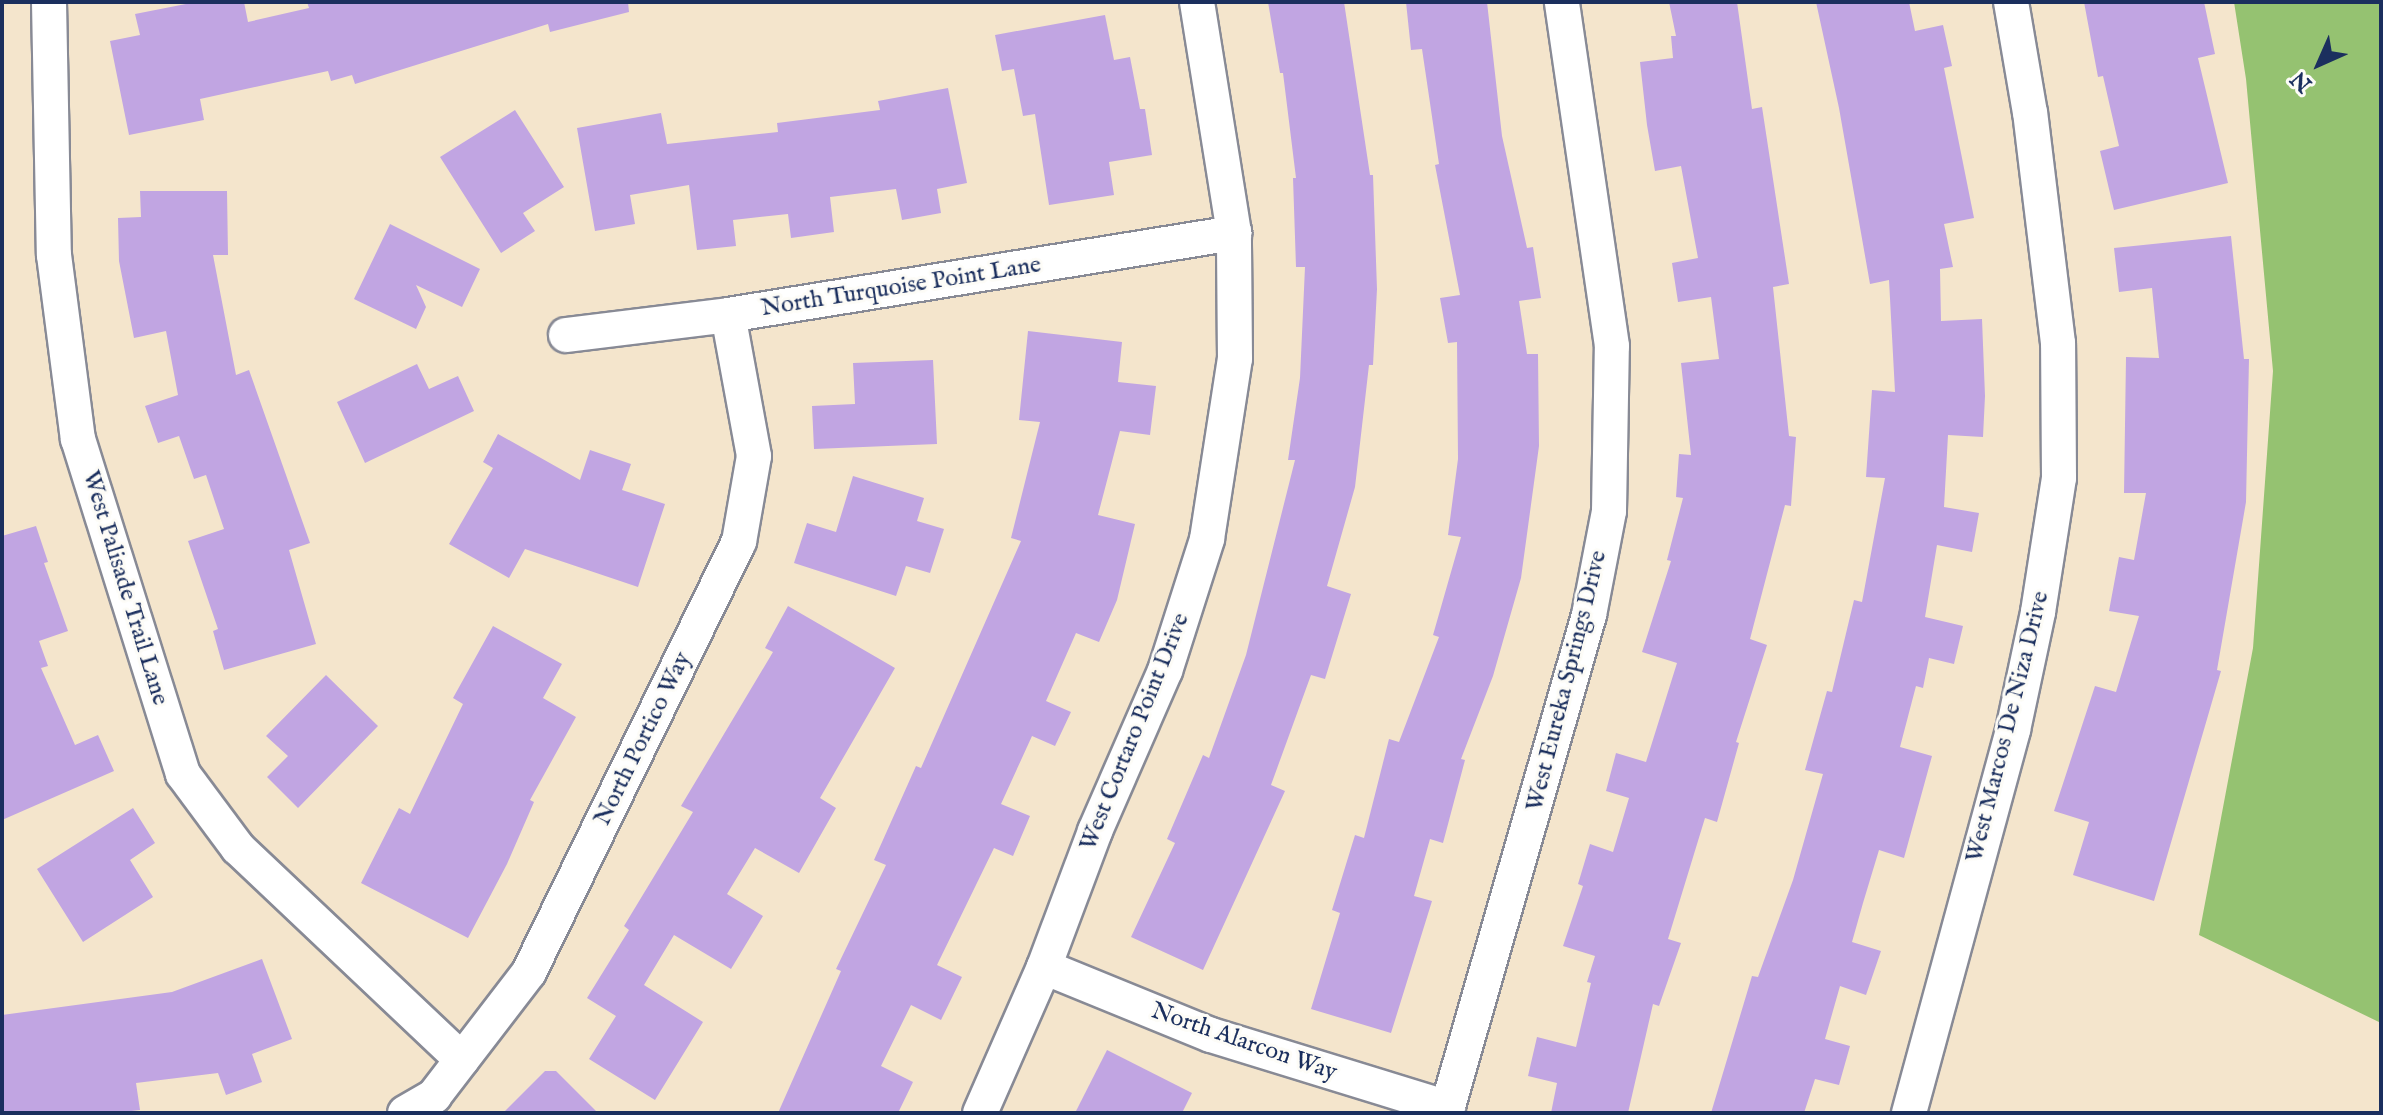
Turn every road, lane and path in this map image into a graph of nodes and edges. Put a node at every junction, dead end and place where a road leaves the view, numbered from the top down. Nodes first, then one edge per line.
1 (49, 2) edge
2 (1197, 2) edge
3 (1562, 2) edge
4 (2011, 2) edge
5 (1234, 233) junction
6 (728, 315) junction
7 (566, 335) dead end
8 (1044, 967) junction
9 (462, 1060) junction
10 (1447, 1110) edge
11 (405, 1113) edge
12 (980, 1113) edge
13 (1909, 1113) edge

1 - 9 street, West Palisade Trail Lane
2 - 5 street, West Cortaro Point Drive
3 - 10 street, West Eureka Springs Drive
4 - 13 street, West Marcos De Niza Drive
5 - 6 street, North Turquoise Point Lane
5 - 8 street, West Cortaro Point Drive
6 - 7 street, North Turquoise Point Lane
6 - 9 street, North Portico Way
8 - 10 street, North Alarcon Way
8 - 12 street, West Cortaro Point Drive
9 - 11 street, North Portico Way

